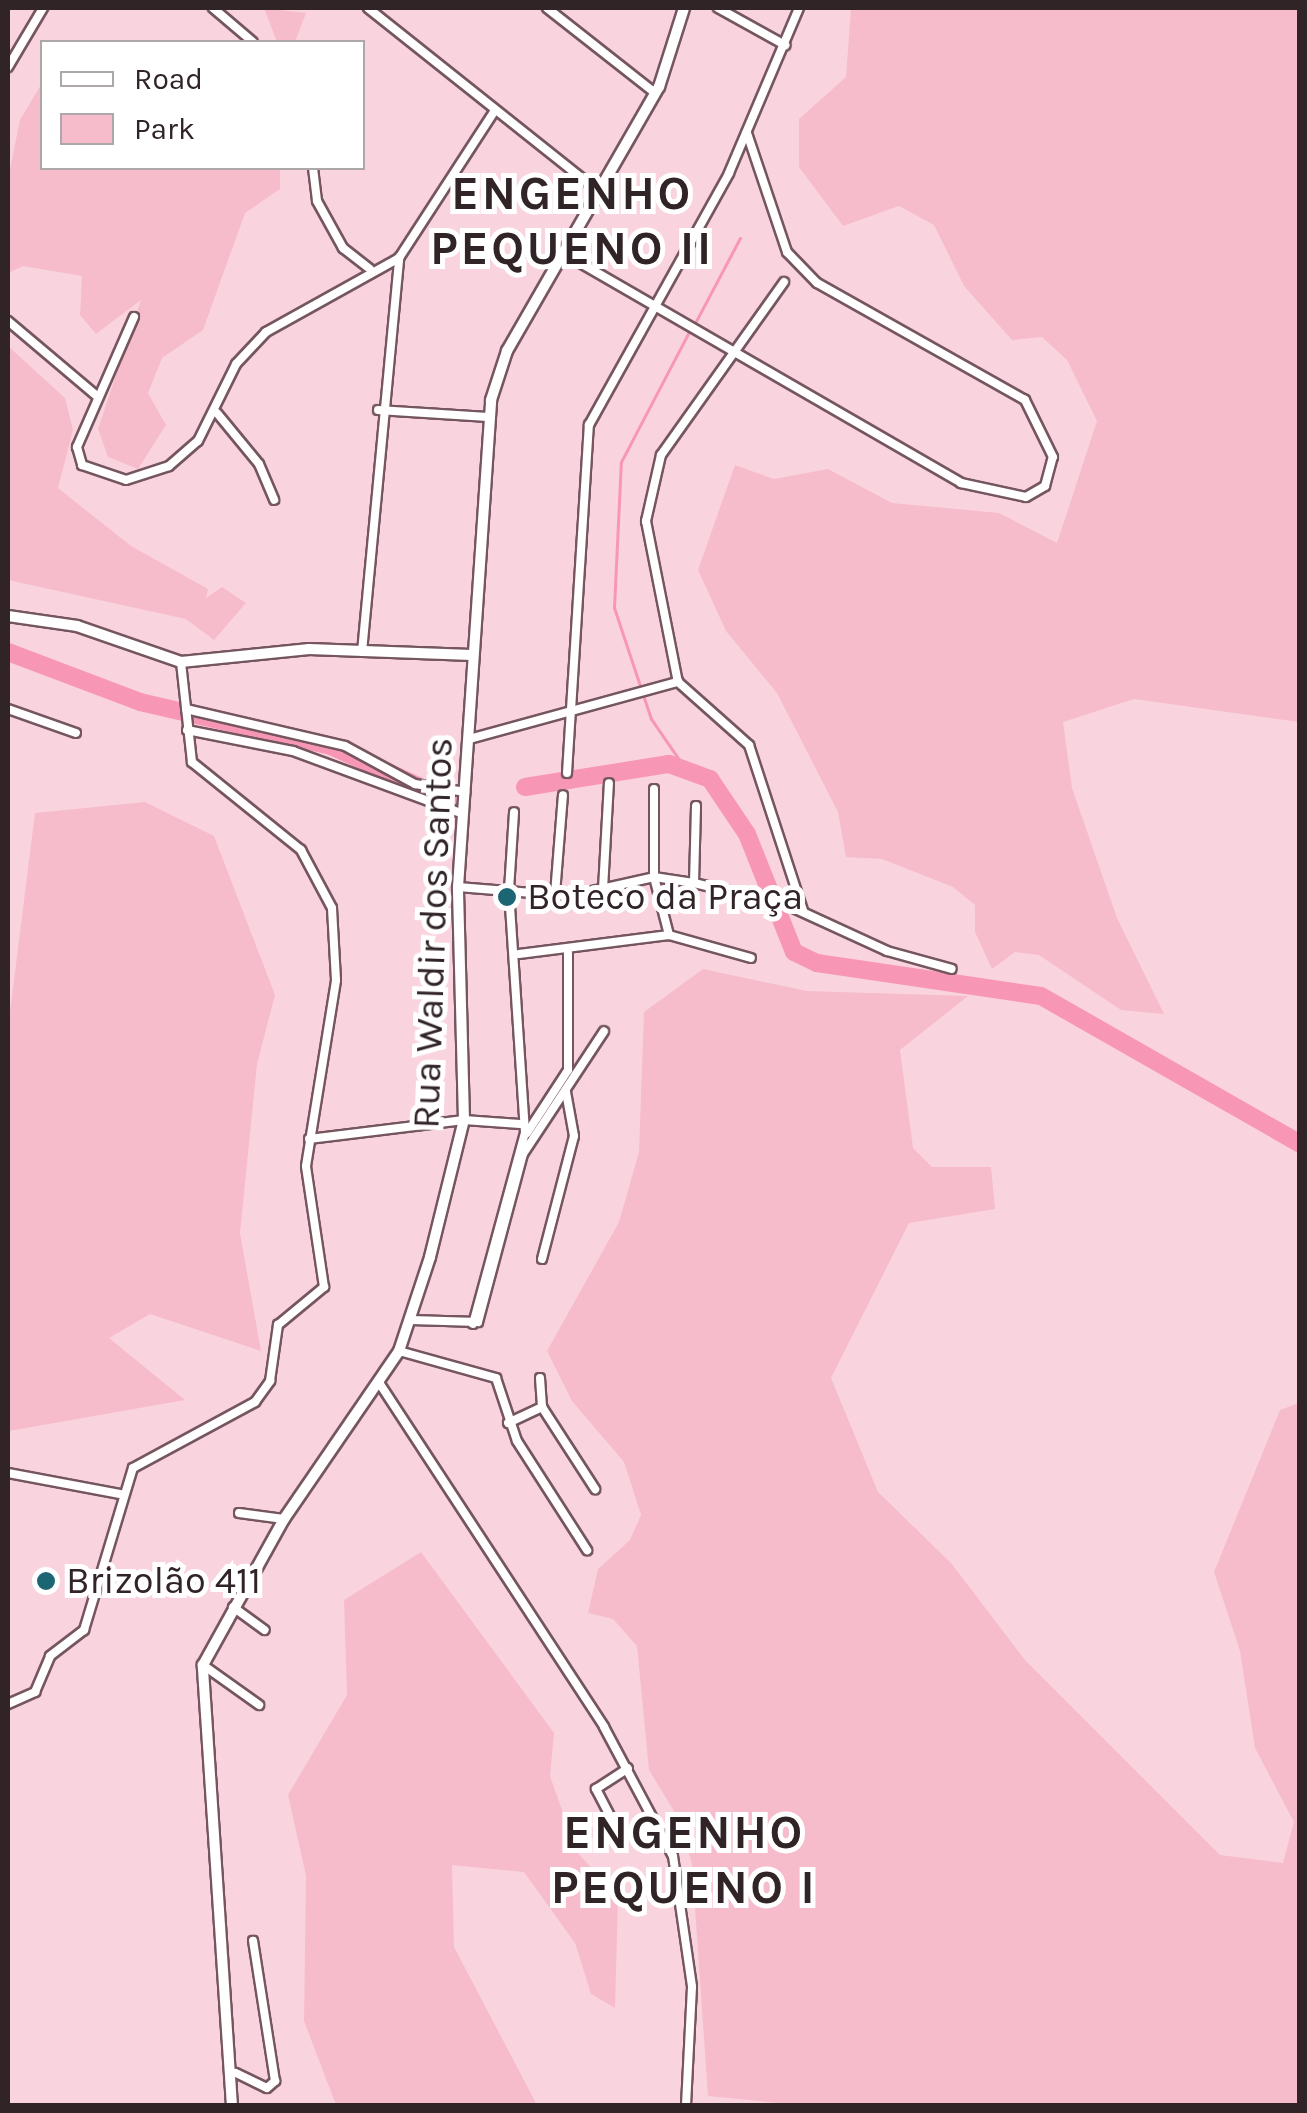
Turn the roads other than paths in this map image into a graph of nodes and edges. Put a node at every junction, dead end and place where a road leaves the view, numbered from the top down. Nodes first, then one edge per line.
1 (44, 8) edge
2 (213, 8) edge
3 (368, 8) edge
4 (546, 8) edge
5 (684, 8) edge
6 (718, 8) edge
7 (800, 8) edge
8 (252, 40) edge
9 (785, 44) junction
10 (8, 67) edge
11 (655, 94) junction
12 (493, 113) junction
13 (747, 133) junction
14 (313, 170) edge
15 (598, 191) junction
16 (562, 253) junction
17 (398, 258) junction
18 (370, 269) junction
19 (784, 282) dead end
20 (653, 304) junction
21 (134, 317) dead end
22 (8, 321) edge
23 (734, 355) junction
24 (98, 397) junction
25 (378, 410) junction
26 (216, 412) junction
27 (488, 417) junction
28 (274, 500) dead end
29 (8, 616) edge
30 (362, 652) junction
31 (472, 655) junction
32 (181, 662) junction
33 (678, 682) junction
34 (8, 709) edge
35 (186, 709) junction
36 (570, 715) junction
37 (186, 730) junction
38 (76, 733) dead end
39 (469, 739) junction
40 (568, 773) dead end
41 (608, 783) dead end
42 (654, 789) dead end
43 (464, 792) junction
44 (563, 794) dead end
45 (696, 806) dead end
46 (514, 812) dead end
47 (463, 814) junction
48 (654, 877) junction
49 (694, 883) junction
50 (458, 888) junction
51 (603, 889) junction
52 (509, 890) junction
53 (555, 894) junction
54 (803, 910) junction
55 (669, 934) junction
56 (518, 954) junction
57 (568, 954) junction
58 (752, 958) dead end
59 (952, 970) dead end
60 (604, 1031) dead end
61 (566, 1092) junction
62 (464, 1120) junction
63 (526, 1131) junction
64 (309, 1139) junction
65 (542, 1258) dead end
66 (410, 1320) junction
67 (399, 1351) junction
68 (540, 1378) dead end
69 (378, 1381) junction
70 (542, 1407) junction
71 (508, 1422) junction
72 (8, 1473) edge
73 (594, 1489) dead end
74 (120, 1494) junction
75 (240, 1514) dead end
76 (284, 1520) junction
77 (587, 1550) dead end
78 (232, 1607) junction
79 (266, 1630) dead end
80 (203, 1665) junction
81 (8, 1704) edge
82 (259, 1705) dead end
83 (628, 1768) junction
84 (619, 1833) dead end
85 (253, 1941) dead end
86 (236, 2073) junction
87 (232, 2106) edge
88 (686, 2106) edge

1 - 10 street
2 - 8 street
3 - 12 street
4 - 11 street
5 - 11 street, Rua Waldir dos Santos
6 - 9 street
7 - 9 street
9 - 13 street
11 - 15 street, Rua Waldir dos Santos
12 - 15 street
12 - 17 street
13 - 20 street
13 - 23 street
14 - 18 street
15 - 16 street, Rua Waldir dos Santos
16 - 20 street
16 - 27 street, Rua Waldir dos Santos
17 - 18 street
17 - 25 street
18 - 26 street
19 - 23 street
20 - 23 street
20 - 36 street
21 - 24 street
22 - 24 street
23 - 33 street
24 - 26 street
25 - 27 street
25 - 30 street
26 - 28 street
27 - 31 street, Rua Waldir dos Santos
29 - 32 street
30 - 31 street
30 - 32 street
31 - 39 street, Rua Waldir dos Santos
32 - 35 street
33 - 36 street
33 - 54 street
34 - 38 street
35 - 37 street
35 - 43 street
36 - 39 street
36 - 40 street
37 - 47 street
37 - 64 street
39 - 43 street, Rua Waldir dos Santos
41 - 51 street
42 - 48 street
43 - 47 street, Rua Waldir dos Santos
44 - 53 street
45 - 49 street
46 - 52 street, Rua Waldir dos Santos
47 - 50 street, Rua Waldir dos Santos
48 - 49 street
48 - 51 street
48 - 55 street
49 - 54 street
50 - 52 street
50 - 62 street, Rua Waldir dos Santos
51 - 53 street
52 - 53 street
52 - 56 street, Rua Waldir dos Santos
54 - 59 street
55 - 57 street
55 - 58 street
56 - 57 street
56 - 63 street, Rua Waldir dos Santos
57 - 63 street, Rua Waldir dos Santos
60 - 61 street, Rua Waldir dos Santos
61 - 63 street, Rua Waldir dos Santos
61 - 65 street
62 - 63 street
62 - 64 street
62 - 66 street, Rua Waldir dos Santos
63 - 66 street, Rua Waldir dos Santos
64 - 74 street
66 - 67 street, Rua Waldir dos Santos
67 - 69 street, Rua Waldir dos Santos
67 - 71 street
68 - 70 street
69 - 76 street, Rua Waldir dos Santos
69 - 83 street
70 - 71 street
70 - 73 street
71 - 77 street
72 - 74 street
74 - 81 street
75 - 76 street
76 - 78 street, Rua Waldir dos Santos
78 - 79 street
78 - 80 street, Rua Waldir dos Santos
80 - 82 street
80 - 86 street, Rua Waldir dos Santos
83 - 84 street
83 - 88 street
85 - 86 street
86 - 87 street, Rua Waldir dos Santos

